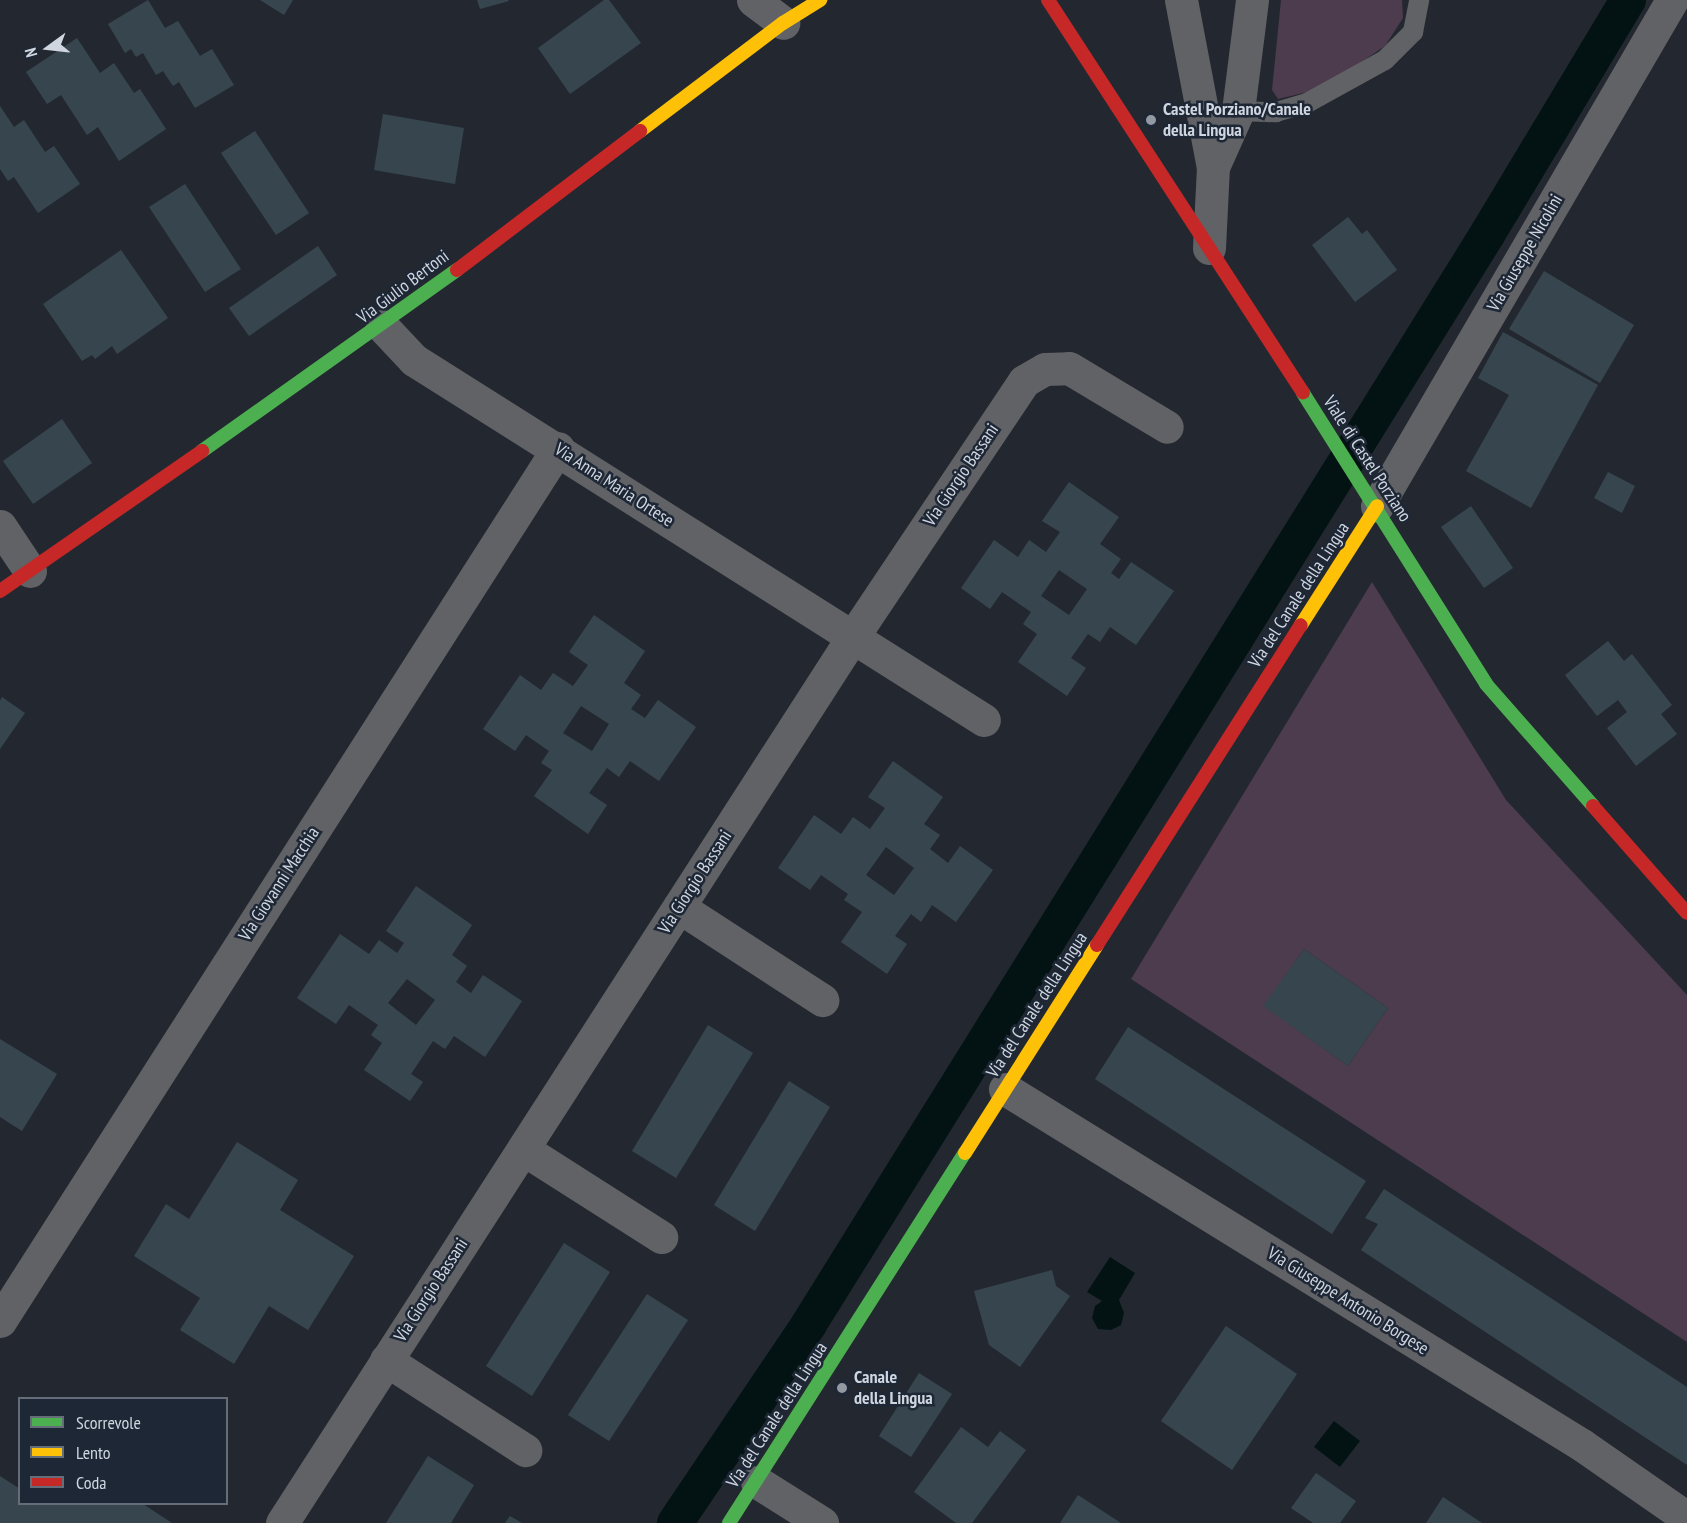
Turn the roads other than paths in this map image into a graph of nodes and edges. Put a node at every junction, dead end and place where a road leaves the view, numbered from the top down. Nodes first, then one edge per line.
1 (753, 0) edge
2 (820, 0) edge
3 (1048, 0) edge
4 (1181, 0) edge
5 (1252, 0) edge
6 (1419, 0) edge
7 (1672, 0) edge
8 (783, 23) junction
9 (1238, 111) junction
10 (1213, 167) junction
11 (1209, 248) junction
12 (382, 326) junction
13 (1167, 427) dead end
14 (558, 448) junction
15 (1370, 496) junction
16 (0, 526) edge
17 (30, 571) junction
18 (0, 591) edge
19 (852, 638) junction
20 (984, 720) dead end
21 (679, 908) junction
22 (1687, 913) edge
23 (822, 1000) dead end
24 (1005, 1089) junction
25 (522, 1149) junction
26 (661, 1237) dead end
27 (0, 1321) edge
28 (386, 1360) junction
29 (525, 1450) dead end
30 (757, 1482) junction
31 (1687, 1518) edge
32 (282, 1523) edge
33 (729, 1523) edge
34 (822, 1523) edge

1 - 8 street
2 - 8 street, Via Giulio Bertoni
3 - 11 street, Viale di Castel Porziano
4 - 10 street
5 - 9 street
6 - 9 lane
7 - 15 street, Via Giuseppe Nicolini
8 - 12 street, Via Giulio Bertoni
9 - 10 street
10 - 11 street
11 - 15 street, Viale di Castel Porziano
12 - 14 street, Via Anna Maria Ortese
12 - 17 street, Via Giulio Bertoni
13 - 19 street, Via Giorgio Bassani
14 - 19 street, Via Anna Maria Ortese
14 - 27 street, Via Giovanni Macchia
15 - 22 street, Viale di Castel Porziano
15 - 24 street, Via del Canale della Lingua
16 - 17 street
17 - 18 street, Via Giulio Bertoni
19 - 20 street, Via Anna Maria Ortese
19 - 21 street, Via Giorgio Bassani
21 - 23 street
21 - 25 street, Via Giorgio Bassani
24 - 30 street, Via del Canale della Lingua
24 - 31 street, Via Giuseppe Antonio Borgese
25 - 26 street
25 - 28 street, Via Giorgio Bassani
28 - 29 street
28 - 32 street, Via Giorgio Bassani
30 - 33 street, Via del Canale della Lingua
30 - 34 street

